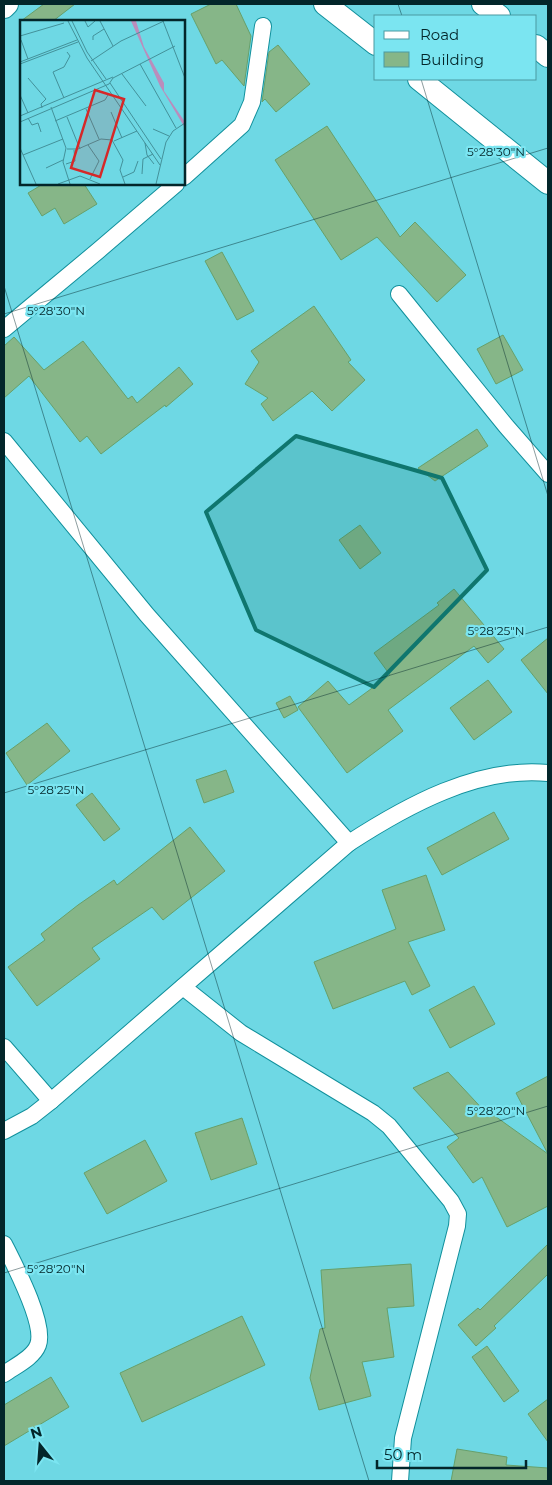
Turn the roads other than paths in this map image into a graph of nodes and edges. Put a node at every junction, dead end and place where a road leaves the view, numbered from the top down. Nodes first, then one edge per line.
1 (7, 4) edge
2 (325, 4) edge
3 (484, 4) edge
4 (4, 7) edge
5 (498, 15) edge
6 (263, 26) dead end
7 (374, 42) edge
8 (537, 47) edge
9 (548, 56) edge
10 (419, 80) edge
11 (185, 176) edge
12 (548, 183) edge
13 (175, 185) edge
14 (399, 294) dead end
15 (4, 329) edge
16 (4, 441) edge
17 (548, 474) edge
18 (548, 773) edge
19 (349, 843) junction
20 (183, 987) junction
21 (4, 1047) edge
22 (51, 1101) junction
23 (4, 1131) edge
24 (4, 1244) edge
25 (4, 1374) edge
26 (400, 1481) edge

1 - 4 street
2 - 7 street
3 - 5 street
6 - 11 street
8 - 9 street
10 - 12 street
13 - 15 street
14 - 17 street
16 - 19 street
18 - 19 street
19 - 20 street
20 - 22 street
20 - 26 street
21 - 22 street
22 - 23 street
24 - 25 street

